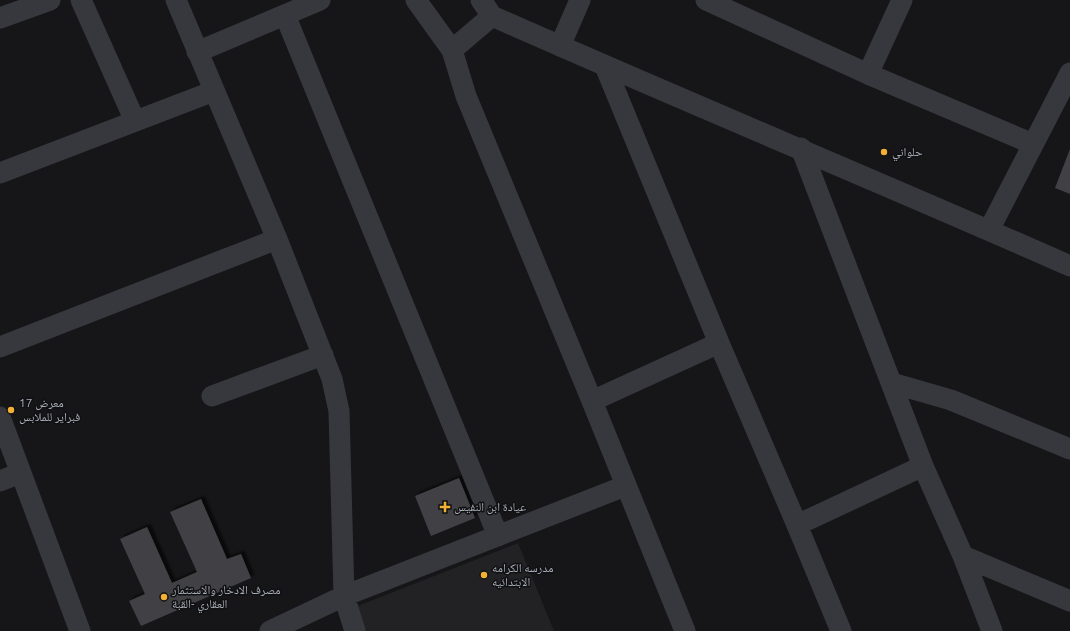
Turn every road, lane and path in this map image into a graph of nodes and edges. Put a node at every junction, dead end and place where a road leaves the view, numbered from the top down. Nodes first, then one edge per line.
1 (50, 0) edge
2 (81, 0) edge
3 (176, 0) edge
4 (320, 0) edge
5 (416, 0) edge
6 (580, 0) edge
7 (706, 0) edge
8 (902, 0) edge
9 (486, 8) edge
10 (286, 15) junction
11 (0, 18) edge
12 (560, 46) junction
13 (452, 50) junction
14 (197, 52) junction
15 (605, 66) junction
16 (1070, 73) edge
17 (868, 74) junction
18 (214, 91) junction
19 (135, 122) junction
20 (1033, 144) junction
21 (801, 148) junction
22 (0, 173) edge
23 (989, 230) junction
24 (277, 239) junction
25 (1070, 266) edge
26 (719, 343) junction
27 (0, 346) edge
28 (323, 355) junction
29 (892, 383) junction
30 (212, 396) dead end
31 (592, 401) junction
32 (0, 417) edge
33 (1070, 449) edge
34 (923, 466) junction
35 (20, 473) junction
36 (0, 481) edge
37 (625, 486) junction
38 (797, 524) junction
39 (498, 536) junction
40 (963, 556) junction
41 (344, 596) junction
42 (1070, 601) edge
43 (80, 631) edge
44 (270, 631) edge
45 (356, 631) edge
46 (685, 631) edge
47 (841, 631) edge
48 (992, 631) edge

1 - 11 street
2 - 19 street
3 - 14 street
4 - 10 street
5 - 13 street
6 - 12 street
7 - 17 street
8 - 17 street
9 - 12 street
9 - 13 street
10 - 14 street
10 - 39 street
12 - 15 street
13 - 31 street
14 - 18 street
15 - 21 street
15 - 26 street
16 - 20 street
17 - 20 street
18 - 19 street
18 - 24 street
19 - 22 street
20 - 23 street
21 - 23 street
21 - 29 street
23 - 25 street
24 - 27 street
24 - 28 street
26 - 31 street
26 - 38 street
28 - 30 street
28 - 41 street
29 - 33 street
29 - 34 street
31 - 37 street
32 - 35 street
34 - 38 street
34 - 40 street
35 - 36 street
35 - 43 street
37 - 39 street
37 - 46 street
38 - 47 street
39 - 41 street
40 - 42 street
40 - 48 street
41 - 44 street
41 - 45 street

